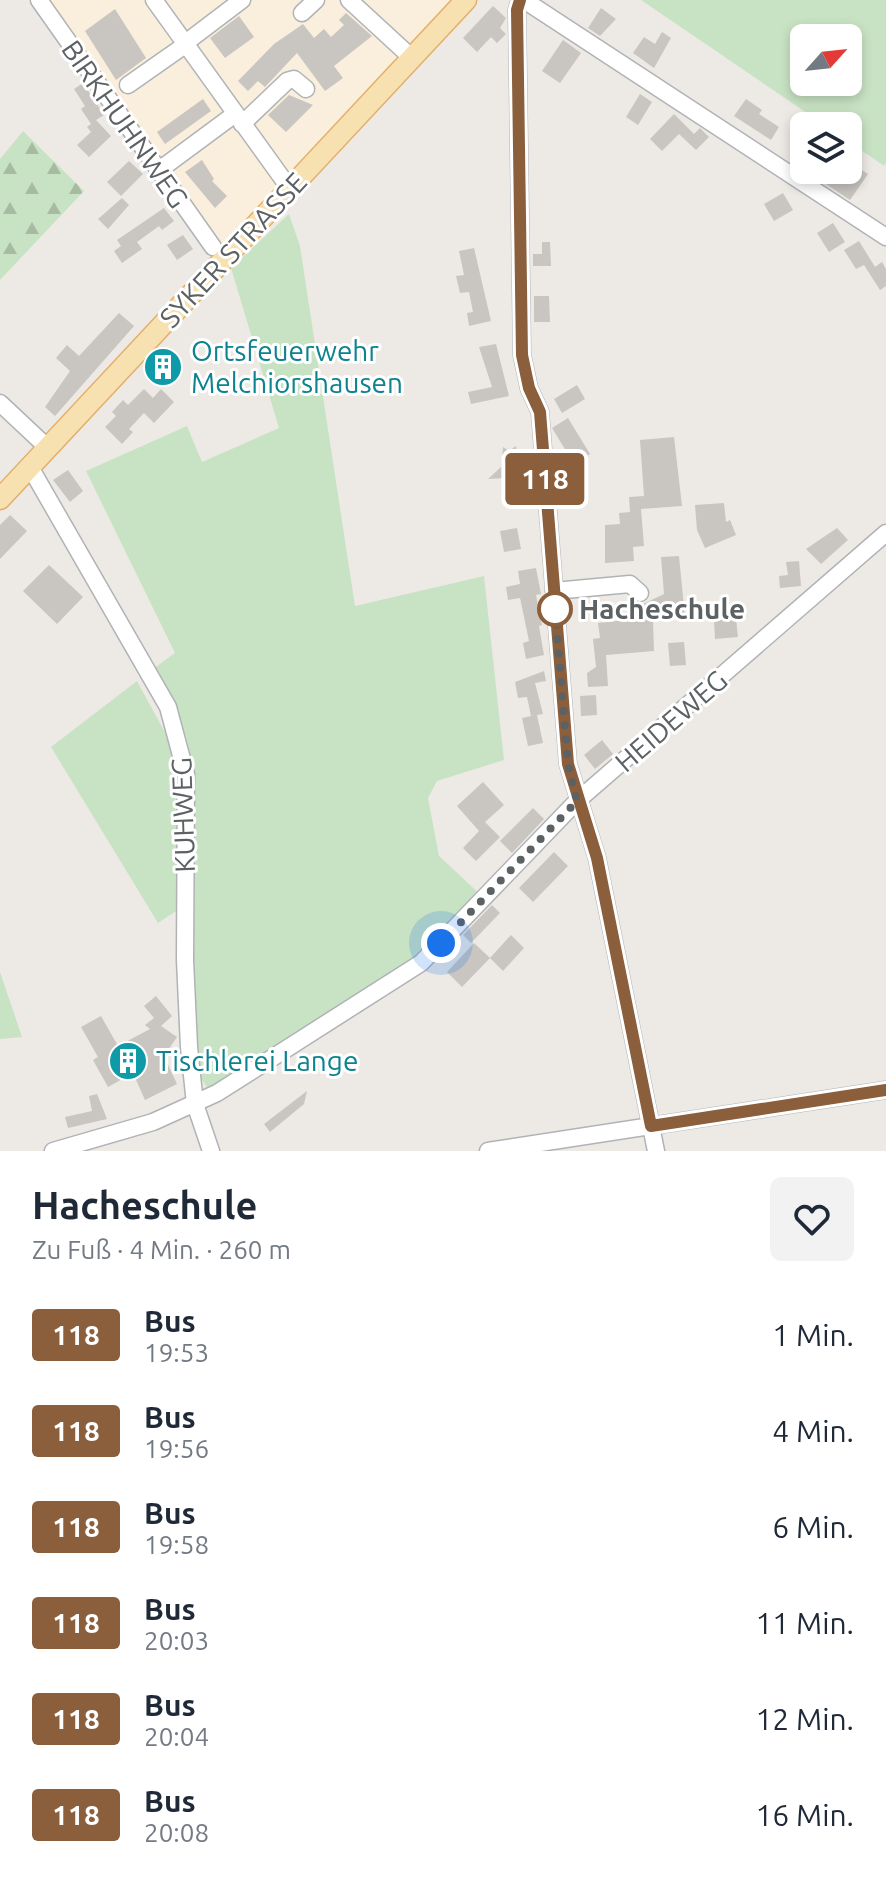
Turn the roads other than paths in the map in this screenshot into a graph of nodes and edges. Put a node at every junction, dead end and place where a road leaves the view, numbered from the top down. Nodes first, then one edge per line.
1 (39, 0) edge
2 (154, 0) edge
3 (242, 0) edge
4 (316, 0) edge
5 (349, 0) edge
6 (466, 0) edge
7 (522, 0) edge
8 (302, 13) dead end
9 (185, 44) junction
10 (412, 58) junction
11 (128, 85) dead end
12 (306, 89) dead end
13 (238, 119) junction
14 (158, 171) junction
15 (290, 189) junction
16 (886, 237) edge
17 (213, 247) dead end
18 (0, 403) edge
19 (48, 448) junction
20 (30, 467) junction
21 (0, 499) edge
22 (886, 533) edge
23 (554, 591) junction
24 (640, 593) dead end
25 (577, 801) junction
26 (886, 1090) edge
27 (195, 1104) junction
28 (651, 1126) junction
29 (53, 1151) edge
30 (211, 1151) edge
31 (488, 1151) edge
32 (656, 1151) edge

1 - 14 street, BIRKHUHNWEG
2 - 9 street
3 - 9 street
4 - 8 street
5 - 10 street
6 - 10 main road, SYKER STRASSE
7 - 16 street
7 - 23 street
9 - 11 street
9 - 13 street
10 - 15 main road, SYKER STRASSE
12 - 13 street
13 - 14 street
13 - 15 street
14 - 17 street, BIRKHUHNWEG
15 - 19 main road, SYKER STRASSE
18 - 19 street
19 - 20 main road, SYKER STRASSE
20 - 21 main road, SYKER STRASSE
20 - 27 street, KUHWEG
22 - 25 street, HEIDEWEG
23 - 24 street
23 - 25 street
25 - 27 street, HEIDEWEG
25 - 28 street
26 - 28 street
27 - 29 street, HEIDEWEG
27 - 30 street, KUHWEG
28 - 31 street
28 - 32 street

